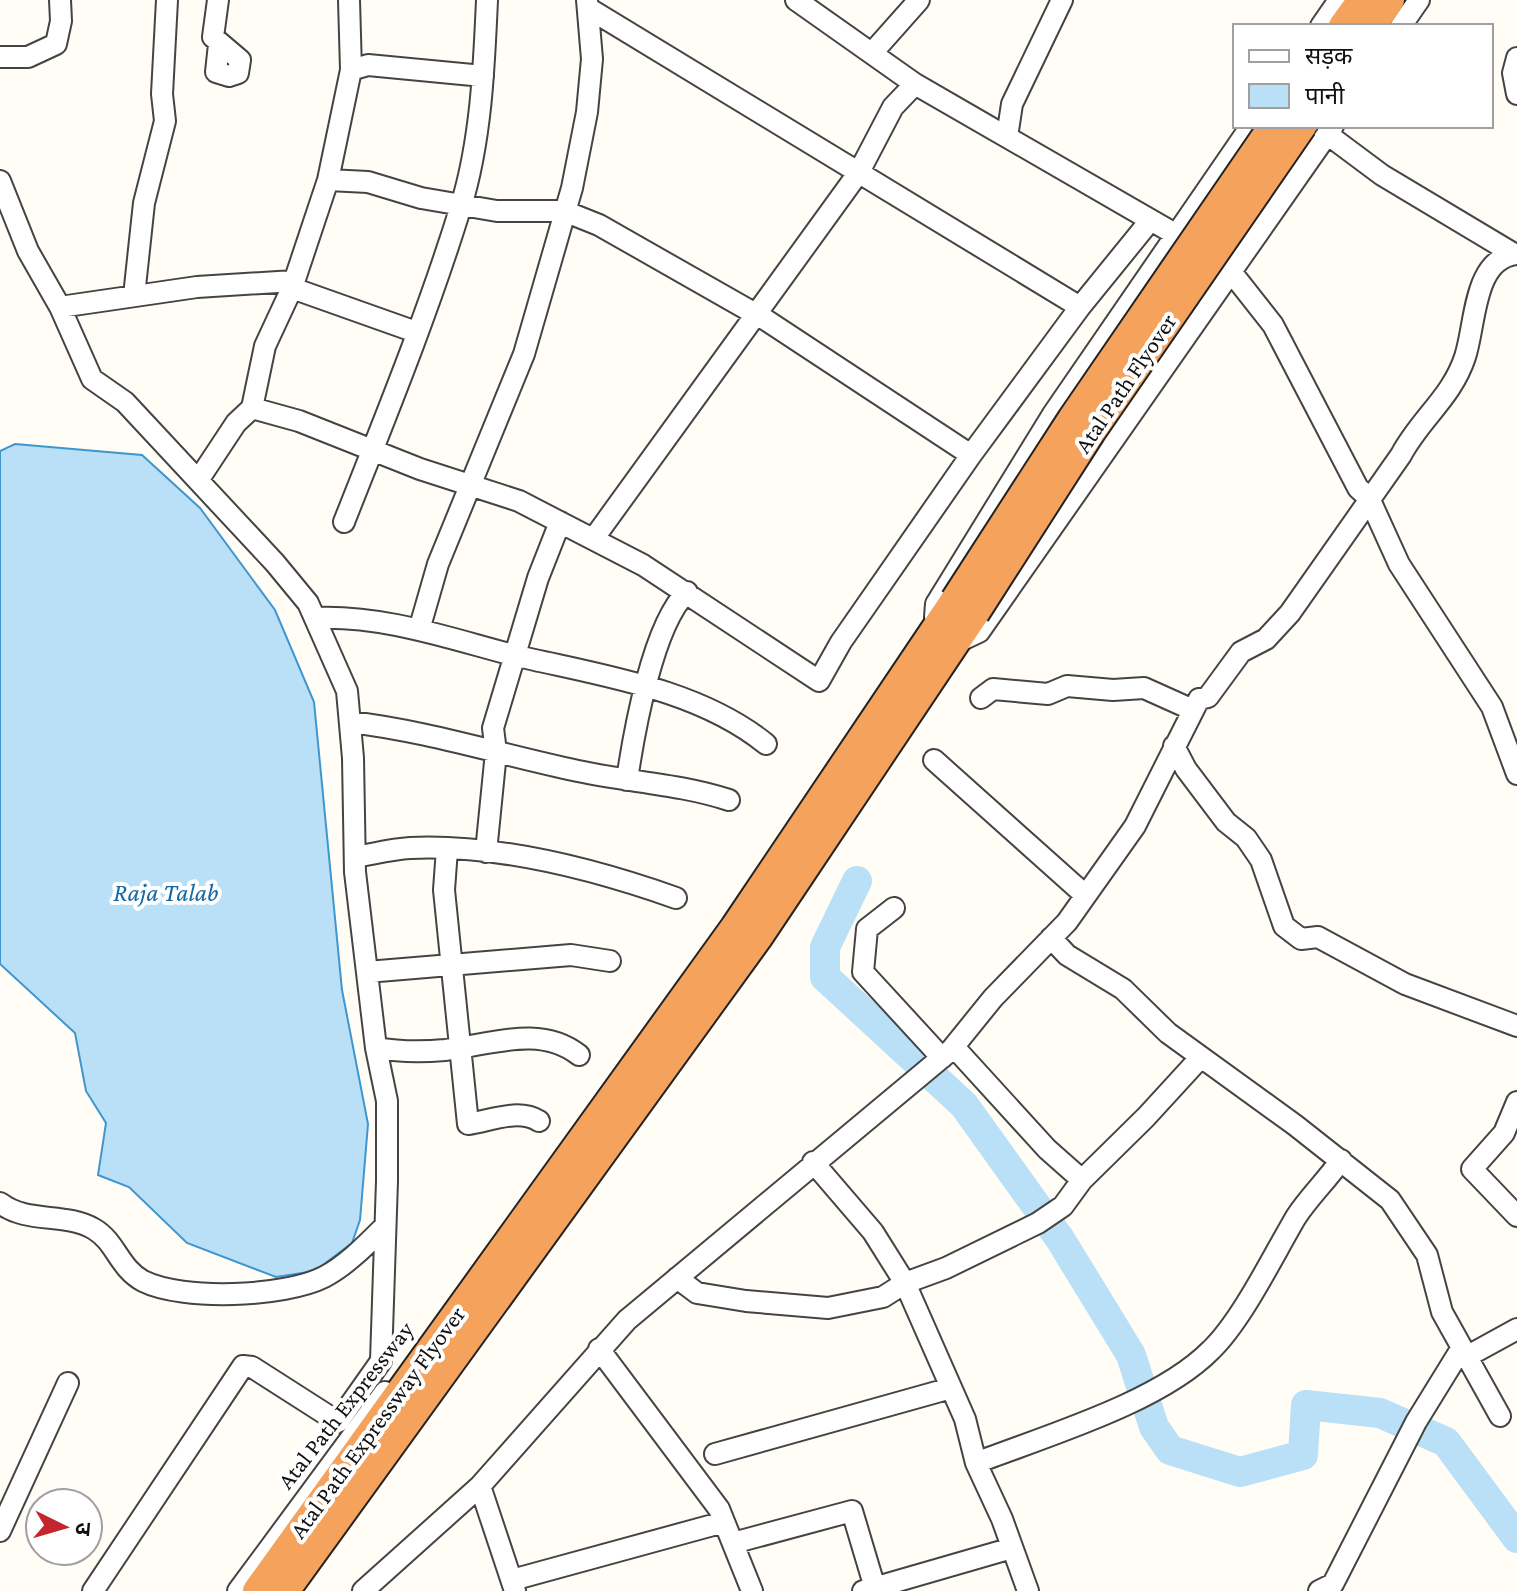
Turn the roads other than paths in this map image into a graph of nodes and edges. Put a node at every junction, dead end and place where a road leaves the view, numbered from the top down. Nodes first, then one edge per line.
1 (60, 0) edge
2 (167, 0) edge
3 (218, 0) edge
4 (349, 0) edge
5 (487, 0) edge
6 (796, 0) edge
7 (919, 0) edge
8 (1062, 0) edge
9 (1339, 0) edge
10 (1362, 0) edge
11 (1390, 0) edge
12 (1419, 0) edge
13 (588, 4) edge
14 (1322, 24) edge
15 (1344, 24) edge
16 (1373, 24) edge
17 (1402, 24) edge
18 (219, 44) dead end
19 (872, 53) junction
20 (0, 57) edge
21 (1517, 58) edge
22 (351, 70) junction
23 (483, 76) junction
24 (915, 84) junction
25 (1517, 94) edge
26 (1250, 128) edge
27 (1272, 128) edge
28 (1320, 129) edge
29 (1007, 137) junction
30 (859, 172) junction
31 (328, 180) junction
32 (0, 183) edge
33 (461, 204) junction
34 (564, 211) junction
35 (1149, 222) junction
36 (1175, 234) junction
37 (1516, 254) edge
38 (1232, 273) junction
39 (293, 284) junction
40 (134, 296) junction
41 (60, 307) junction
42 (1080, 307) junction
43 (757, 315) junction
44 (416, 332) junction
45 (252, 408) junction
46 (372, 450) junction
47 (971, 455) junction
48 (199, 479) junction
49 (470, 486) junction
50 (1369, 498) junction
51 (344, 522) dead end
52 (560, 522) junction
53 (594, 538) junction
54 (687, 592) junction
55 (965, 606) junction
56 (315, 618) junction
57 (419, 630) junction
58 (943, 638) junction
59 (516, 655) junction
60 (645, 688) junction
61 (981, 698) dead end
62 (1193, 710) junction
63 (350, 722) junction
64 (766, 744) dead end
65 (1174, 746) junction
66 (496, 752) junction
67 (934, 760) dead end
68 (1517, 774) edge
69 (627, 780) junction
70 (729, 800) dead end
71 (447, 849) junction
72 (486, 852) junction
73 (355, 857) junction
74 (1085, 895) junction
75 (676, 898) dead end
76 (894, 908) dead end
77 (747, 931) joint
78 (1051, 938) junction
79 (610, 961) dead end
80 (450, 963) junction
81 (367, 972) junction
82 (1517, 1026) edge
83 (376, 1048) junction
84 (460, 1048) junction
85 (948, 1052) junction
86 (579, 1055) dead end
87 (1201, 1057) junction
88 (1517, 1102) edge
89 (539, 1121) dead end
90 (1341, 1160) junction
91 (813, 1162) junction
92 (1082, 1180) junction
93 (1, 1207) edge
94 (1517, 1216) edge
95 (385, 1226) junction
96 (506, 1262) junction
97 (677, 1278) junction
98 (905, 1283) junction
99 (1517, 1329) edge
100 (599, 1349) junction
101 (1463, 1353) junction
102 (421, 1381) junction
103 (68, 1383) dead end
104 (951, 1388) junction
105 (1500, 1416) dead end
106 (715, 1454) dead end
107 (976, 1463) junction
108 (480, 1486) junction
109 (724, 1522) junction
110 (0, 1531) edge
111 (733, 1543) junction
112 (1012, 1548) junction
113 (513, 1585) edge
114 (869, 1589) edge
115 (93, 1591) edge
116 (238, 1591) edge
117 (257, 1591) edge
118 (285, 1591) edge
119 (301, 1591) edge
120 (363, 1591) edge
121 (752, 1591) edge
122 (1028, 1591) edge
123 (1319, 1591) edge

1 - 20 street
2 - 40 street
3 - 18 street
4 - 22 street
5 - 23 street
6 - 19 street
7 - 19 street
8 - 29 street
9 - 14 street
10 - 15 highway
11 - 16 highway
12 - 17 street
13 - 30 street
13 - 34 street
19 - 24 street
21 - 25 street
22 - 23 street
22 - 31 street
23 - 33 street
24 - 29 street
24 - 30 street
26 - 36 street
27 - 55 highway, Atal Path Flyover, bridge
28 - 37 street
28 - 38 street
28 - 55 highway, Atal Path Flyover, bridge
29 - 35 street
30 - 42 street
30 - 43 street
31 - 33 street
31 - 39 street
32 - 41 street
33 - 34 street
33 - 44 street
34 - 43 street
34 - 49 street
35 - 36 street
35 - 42 street
36 - 38 street
36 - 58 street
37 - 50 street
38 - 50 street
38 - 58 street
39 - 40 street
39 - 44 street
39 - 45 street
40 - 41 street
41 - 48 street
42 - 47 street
43 - 47 street
43 - 53 street
44 - 46 street
45 - 46 street
45 - 48 street
46 - 49 street
46 - 51 street
47 - 54 street
48 - 56 street
49 - 52 street
49 - 57 street
50 - 62 street
50 - 68 street
52 - 53 street
52 - 59 street
53 - 54 street
54 - 60 street
55 - 58 highway, Atal Path Flyover
56 - 57 street
56 - 63 street
57 - 59 street
58 - 77 highway, Atal Path Flyover
59 - 60 street
59 - 66 street
60 - 64 street
60 - 69 street
61 - 62 street
62 - 65 street
63 - 66 street
63 - 73 street
65 - 74 street
65 - 82 street
66 - 69 street
66 - 72 street
67 - 74 street
69 - 70 street
71 - 72 street
71 - 73 street
71 - 80 street
72 - 75 street
73 - 81 street
74 - 78 street
76 - 85 street
77 - 96 highway, Atal Path Expressway Flyover
78 - 85 street
78 - 87 street
79 - 80 street
80 - 81 street
80 - 84 street
81 - 83 street
83 - 84 street
83 - 95 street
84 - 86 street
84 - 89 street
85 - 91 street
85 - 92 street
87 - 90 street
87 - 92 street
88 - 94 street
90 - 101 street
90 - 107 street
91 - 97 street
91 - 98 street
92 - 98 street
93 - 95 street
95 - 115 street
96 - 102 highway, Atal Path Expressway Flyover
96 - 116 street, Atal Path Expressway
96 - 119 street
97 - 98 street
97 - 100 street
98 - 104 street
99 - 101 street
100 - 108 street
100 - 109 street
101 - 105 street
101 - 123 street
102 - 117 highway, Atal Path Expressway Flyover
102 - 118 highway, Atal Path Expressway Flyover
103 - 110 street
104 - 106 street
104 - 107 street
107 - 112 street
108 - 113 street
108 - 120 street
109 - 111 street
109 - 113 street
111 - 114 street
111 - 121 street
112 - 114 street
112 - 122 street

